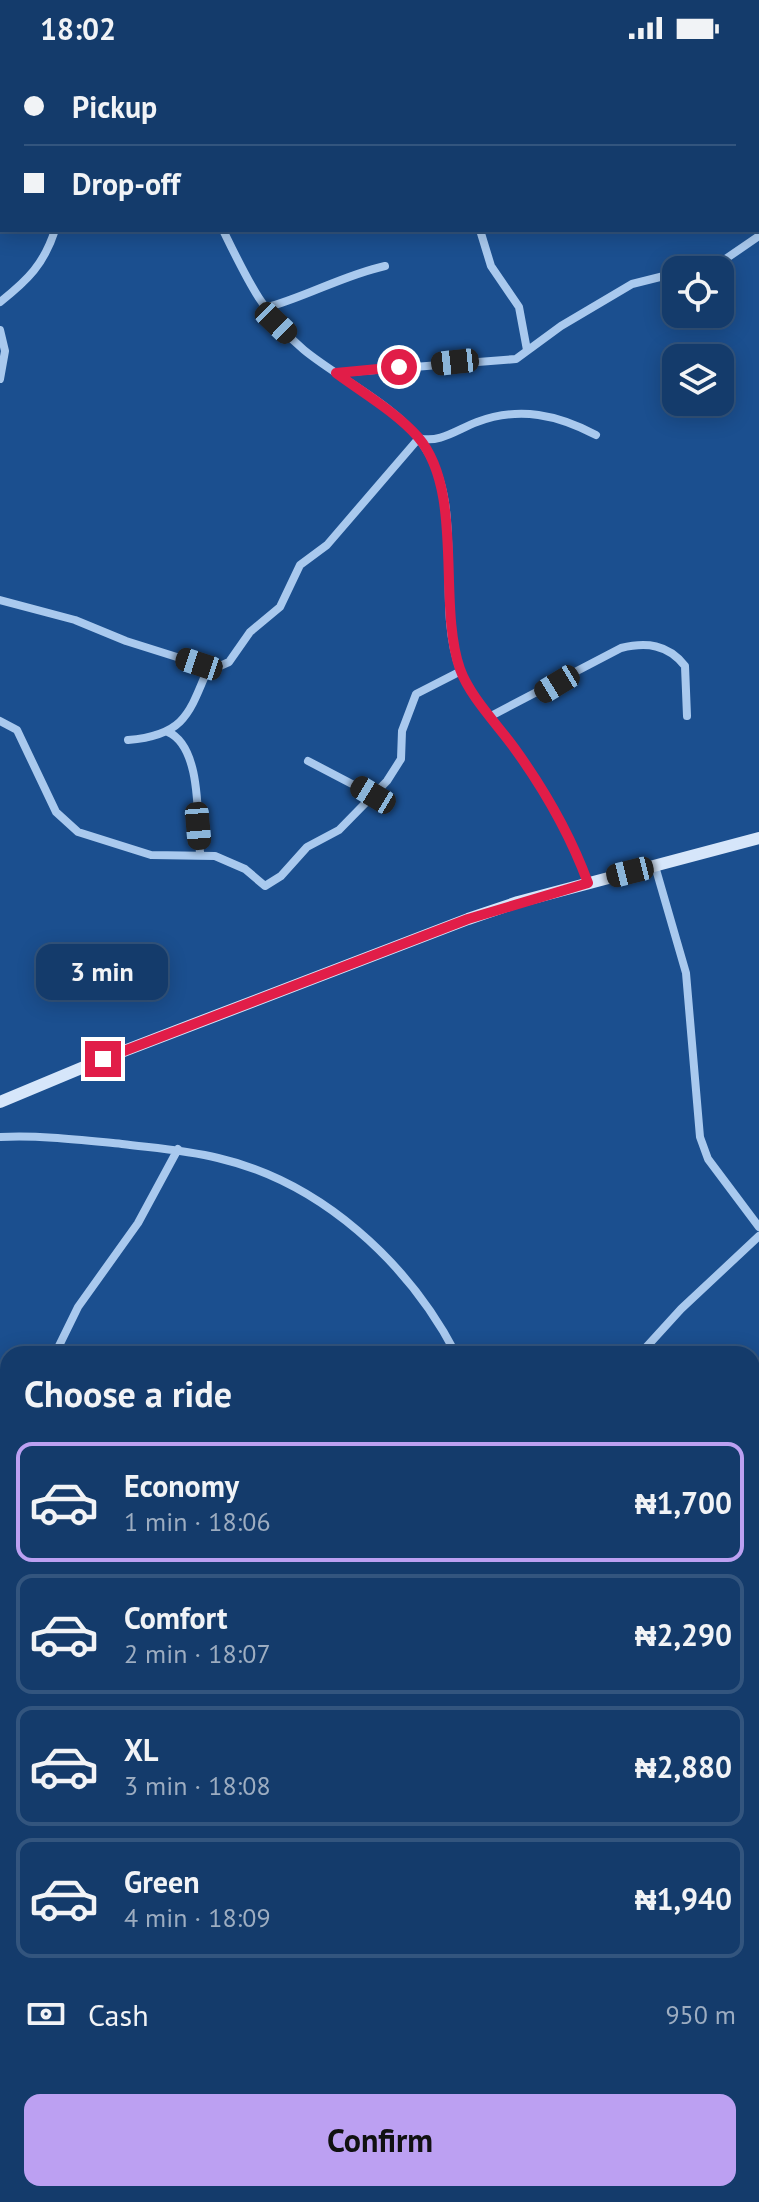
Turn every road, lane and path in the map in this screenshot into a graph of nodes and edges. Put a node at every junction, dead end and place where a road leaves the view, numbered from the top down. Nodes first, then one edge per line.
1 (54, 232) edge
2 (224, 232) edge
3 (481, 232) edge
4 (759, 236) edge
5 (730, 256) edge
6 (385, 266) dead end
7 (662, 276) edge
8 (0, 302) edge
9 (265, 308) junction
10 (0, 330) edge
11 (527, 350) junction
12 (336, 373) junction
13 (0, 379) edge
14 (596, 435) dead end
15 (419, 438) junction
16 (0, 600) edge
17 (209, 666) junction
18 (461, 671) junction
19 (491, 716) junction
20 (687, 716) dead end
21 (0, 721) edge
22 (168, 732) junction
23 (128, 740) dead end
24 (308, 761) dead end
25 (373, 795) junction
26 (759, 838) edge
27 (200, 853) junction
28 (655, 866) junction
29 (588, 883) junction
30 (0, 1102) edge
31 (0, 1137) edge
32 (178, 1149) junction
33 (759, 1227) edge
34 (759, 1236) edge
35 (59, 1346) edge
36 (452, 1346) edge
37 (647, 1346) edge

1 - 8 street
2 - 9 street
3 - 11 street
4 - 5 street
6 - 9 street
7 - 11 street
9 - 12 street
10 - 13 street
11 - 12 street
12 - 15 street
14 - 15 street
15 - 17 street
15 - 18 street
16 - 17 street
17 - 22 street
18 - 19 street
18 - 25 street
19 - 20 street
19 - 29 street
21 - 27 street
22 - 23 street
22 - 27 street
24 - 25 street
25 - 27 street
26 - 28 main road
28 - 29 main road
28 - 33 street
29 - 30 main road
31 - 32 street
32 - 35 street
32 - 36 street
34 - 37 street

